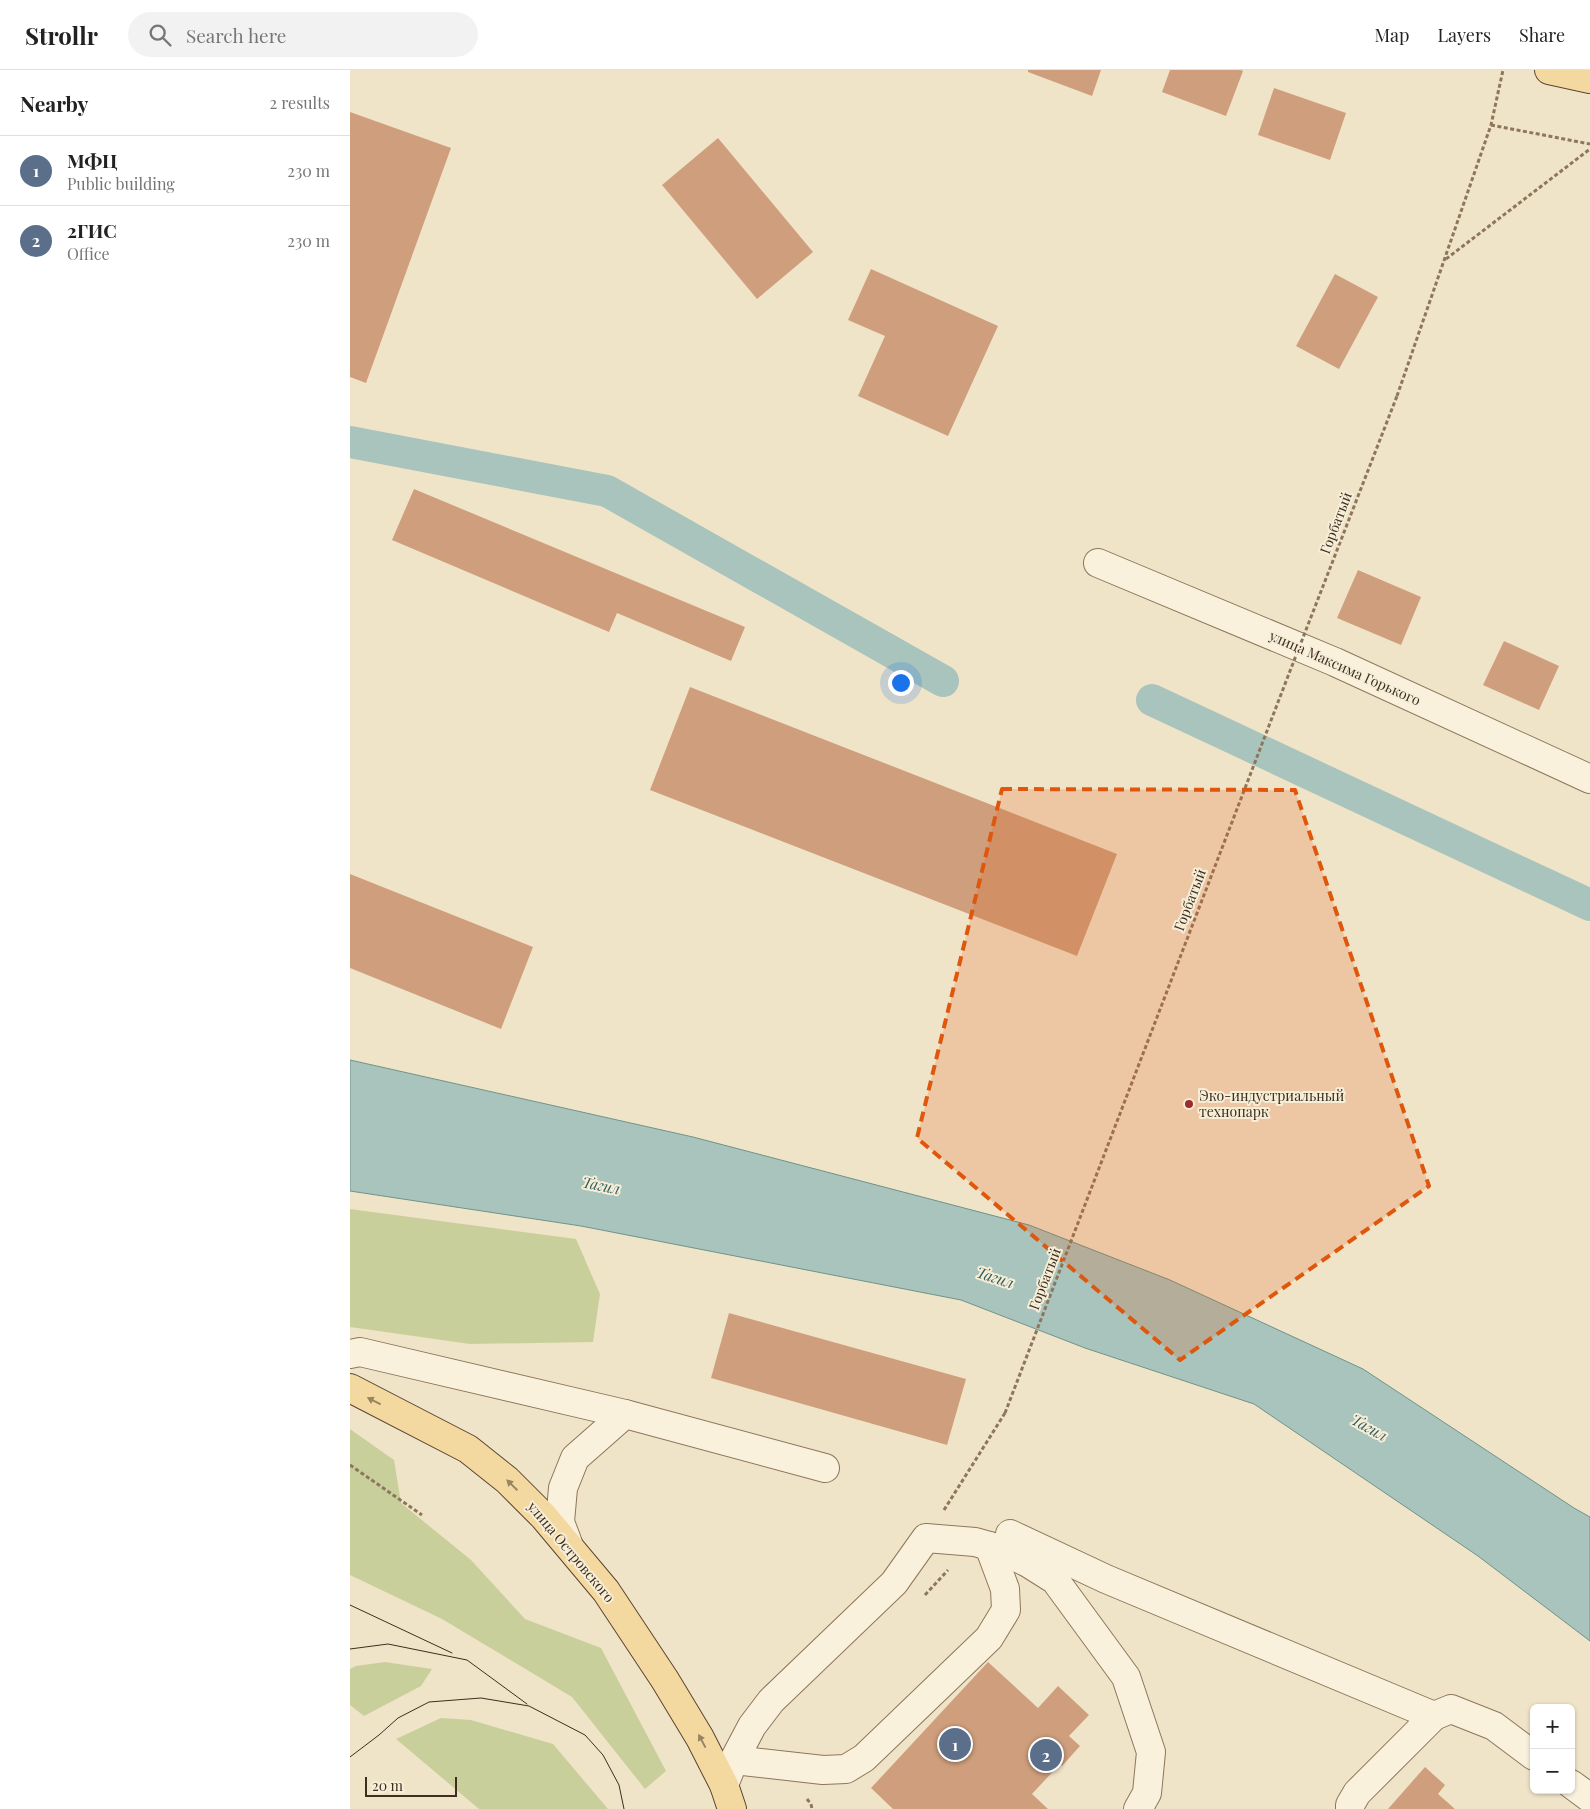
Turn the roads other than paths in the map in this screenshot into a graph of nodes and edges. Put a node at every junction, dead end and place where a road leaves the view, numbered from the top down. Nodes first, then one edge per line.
1 (1548, 70) edge
2 (1590, 79) edge
3 (1098, 563) dead end
4 (1590, 779) edge
5 (350, 1354) edge
6 (350, 1388) edge
7 (625, 1414) junction
8 (825, 1468) dead end
9 (982, 1544) junction
10 (569, 1546) junction
11 (1434, 1716) junction
12 (1530, 1753) edge
13 (734, 1760) junction
14 (1575, 1787) edge
15 (1590, 1798) edge
16 (724, 1801) edge
17 (1138, 1809) edge
18 (1350, 1809) edge

1 - 2 main road
3 - 4 street, улица Максима Горького
5 - 7 street
10 -> 6 main road, улица Островского
7 - 8 street
7 - 10 street
9 - 11 street
9 - 13 street
9 - 13 street
9 - 17 street
16 -> 10 main road, улица Островского
11 - 12 street
11 - 18 street
13 - 16 street
14 - 15 street

